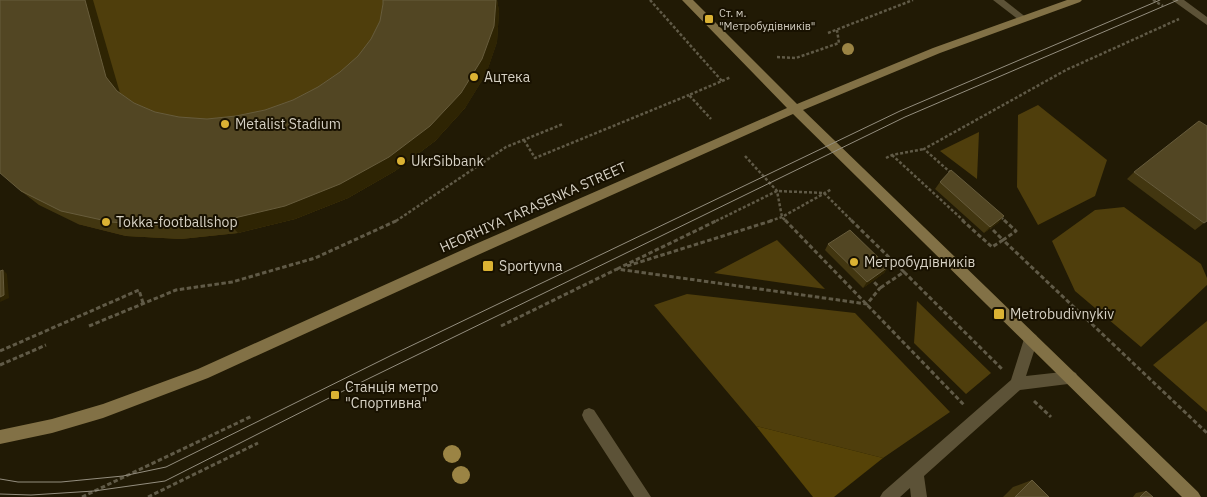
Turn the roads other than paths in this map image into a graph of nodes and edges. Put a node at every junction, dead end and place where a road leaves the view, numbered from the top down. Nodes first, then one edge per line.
1 (688, 0) edge
2 (998, 0) edge
3 (1078, 0) edge
4 (1177, 0) edge
5 (1022, 18) junction
6 (1207, 22) edge
7 (795, 108) junction
8 (1031, 339) junction
9 (1071, 378) junction
10 (1017, 384) junction
11 (589, 415) dead end
12 (0, 437) edge
13 (916, 474) junction
14 (643, 497) edge
15 (888, 497) edge
16 (919, 497) edge
17 (1193, 497) edge

1 - 7 main road
2 - 5 street
3 - 5 main road, HEORHIYA TARASENKA STREET
4 - 6 street
5 - 7 main road, HEORHIYA TARASENKA STREET
7 - 8 main road
7 - 12 main road, HEORHIYA TARASENKA STREET
8 - 9 main road
8 - 10 street
9 - 10 street
9 - 17 main road
10 - 13 street
11 - 14 street
13 - 15 street
13 - 16 street

